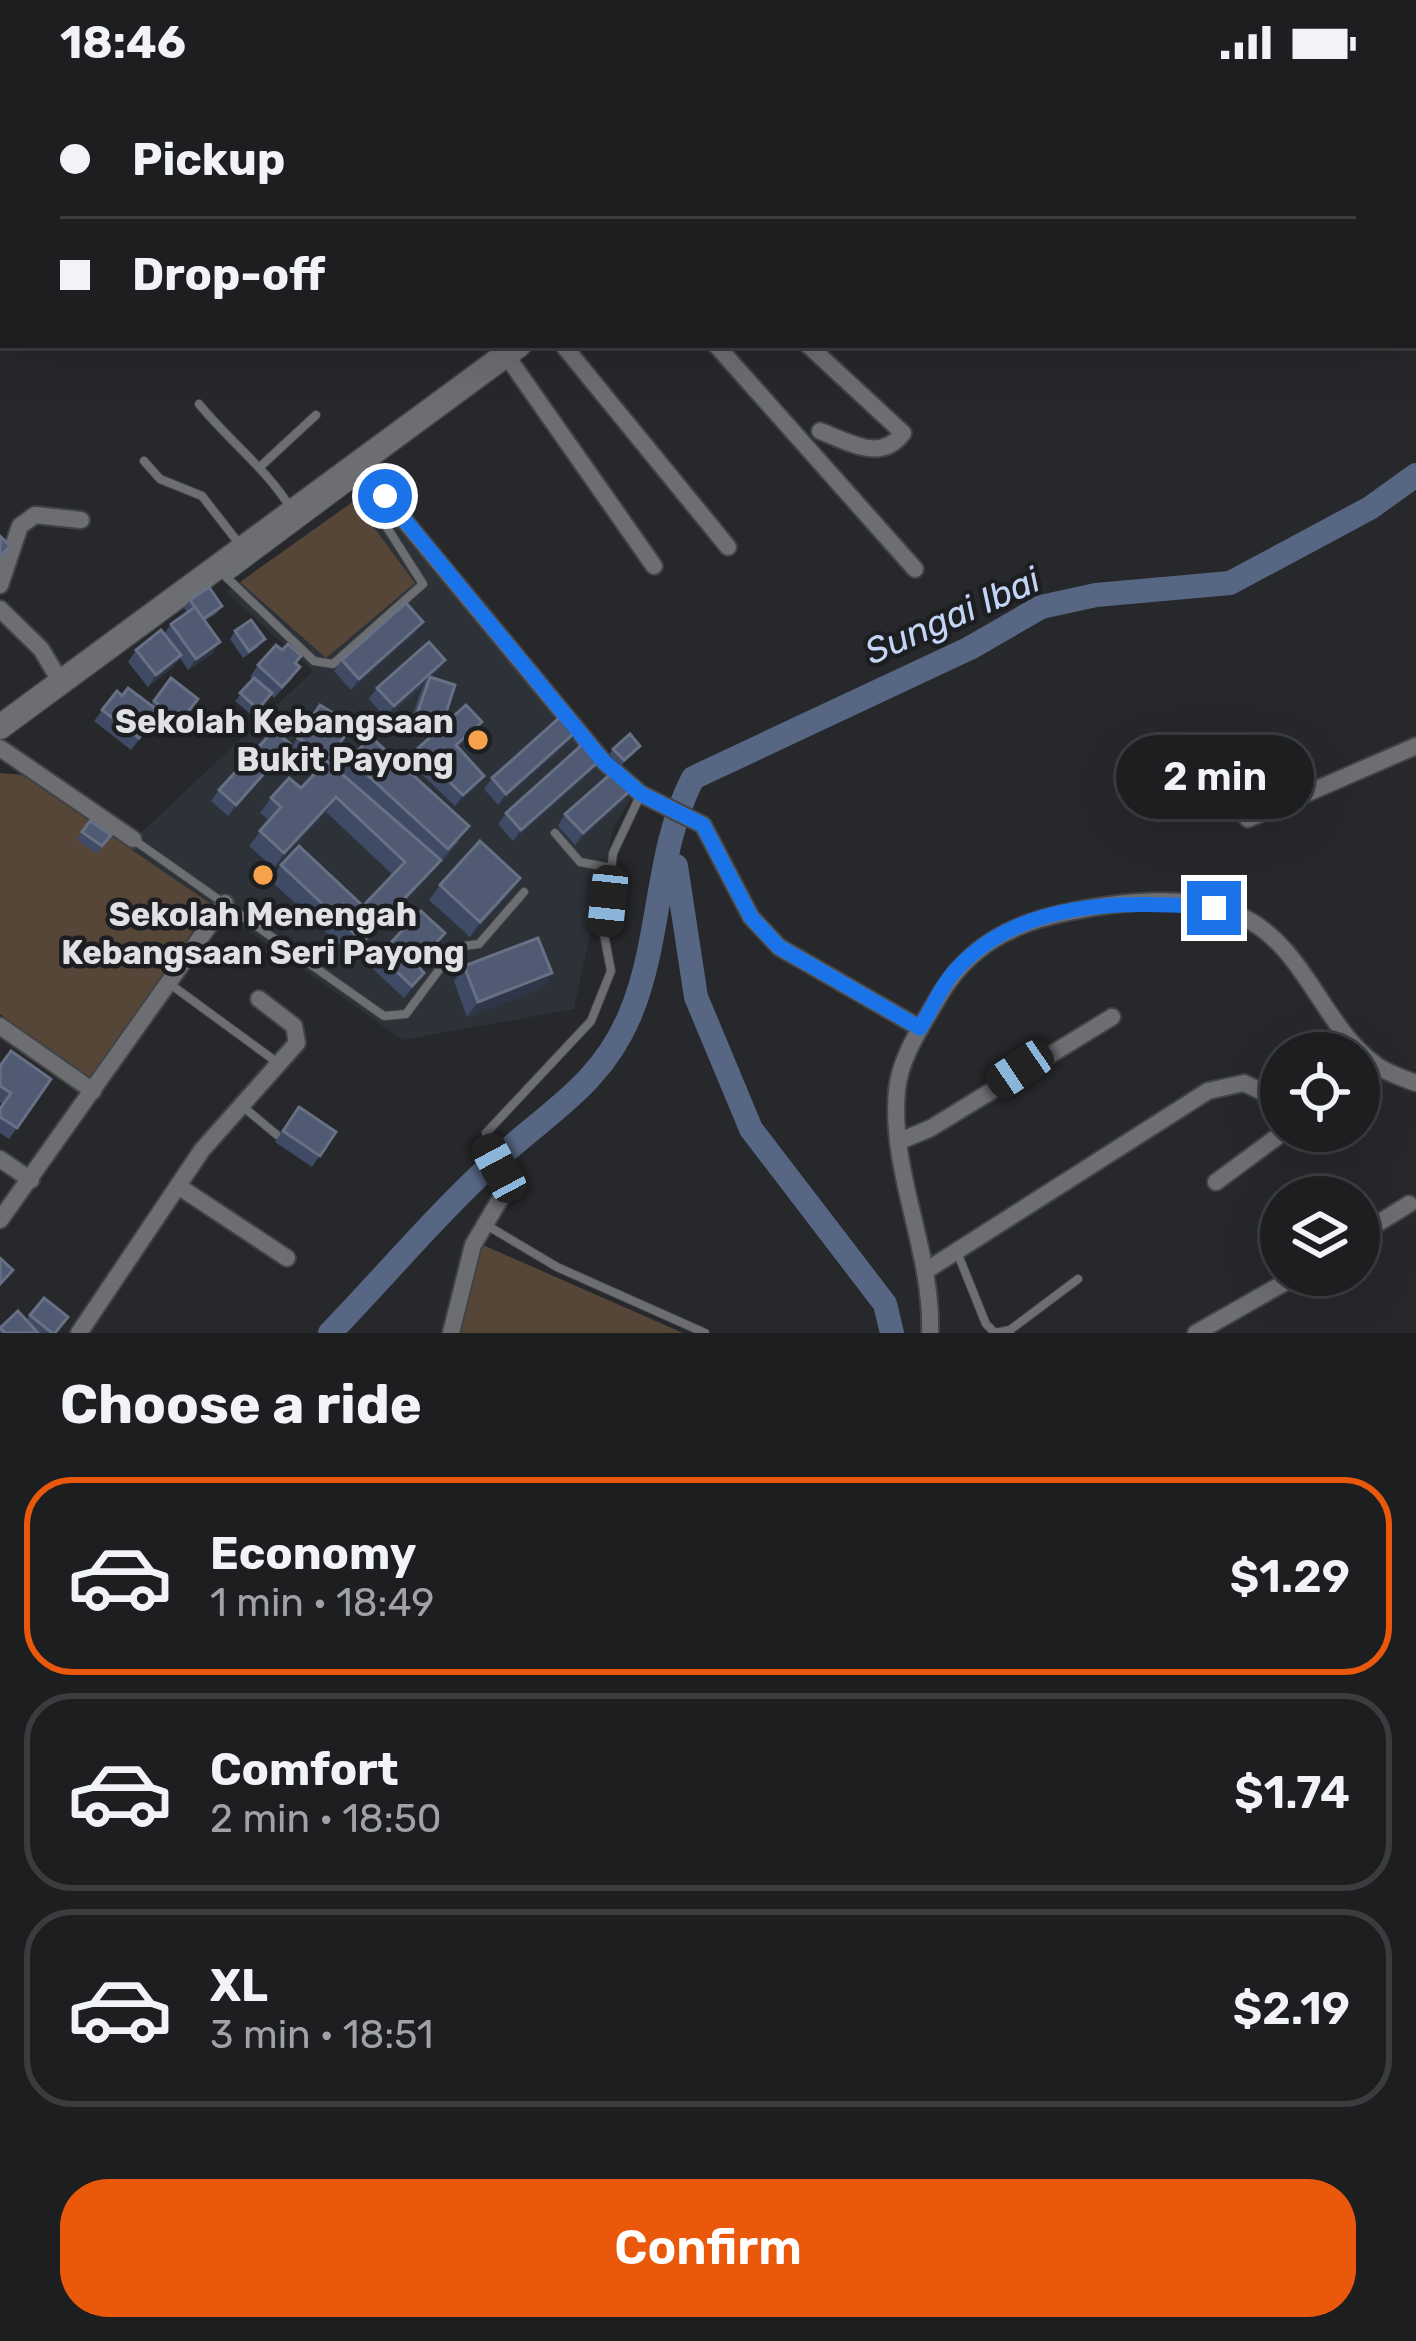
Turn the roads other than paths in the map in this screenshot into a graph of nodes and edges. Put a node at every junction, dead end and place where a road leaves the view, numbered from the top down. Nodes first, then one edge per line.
1 (565, 348) edge
2 (719, 348) edge
3 (811, 348) edge
4 (512, 350) edge
5 (199, 404) dead end
6 (316, 416) dead end
7 (820, 431) dead end
8 (144, 461) dead end
9 (262, 465) junction
10 (355, 471) junction
11 (292, 511) junction
12 (80, 520) dead end
13 (242, 547) junction
14 (728, 547) dead end
15 (654, 566) dead end
16 (915, 569) dead end
17 (221, 572) junction
18 (0, 585) edge
19 (0, 609) edge
20 (59, 680) junction
21 (0, 727) edge
22 (1416, 746) edge
23 (0, 748) edge
24 (647, 797) junction
25 (1247, 819) dead end
26 (556, 833) dead end
27 (133, 839) joint
28 (611, 868) junction
29 (524, 892) edge
30 (225, 903) junction
31 (168, 983) junction
32 (259, 999) dead end
33 (1112, 1017) dead end
34 (0, 1026) edge
35 (920, 1028) junction
36 (278, 1063) junction
37 (1416, 1083) edge
38 (1260, 1088) edge
39 (93, 1091) junction
40 (240, 1104) junction
41 (278, 1135) edge
42 (899, 1141) junction
43 (1260, 1149) edge
44 (0, 1159) edge
45 (499, 1168) joint
46 (31, 1180) junction
47 (1216, 1182) dead end
48 (178, 1186) junction
49 (1409, 1204) dead end
50 (0, 1220) edge
51 (1380, 1222) edge
52 (482, 1223) junction
53 (956, 1251) junction
54 (287, 1258) dead end
55 (927, 1270) junction
56 (1078, 1280) dead end
57 (1261, 1296) edge
58 (677, 1320) junction
59 (79, 1333) edge
60 (451, 1333) edge
61 (669, 1333) edge
62 (705, 1333) edge
63 (930, 1333) edge
64 (1196, 1333) edge

1 - 14 street
2 - 16 street
3 - 7 street
4 - 10 main road
4 - 15 street
5 - 9 lane
6 - 9 lane
8 - 13 lane
9 - 11 lane
10 - 11 main road
10 - 17 lane
10 - 17 lane
10 - 24 street
11 - 13 main road
12 - 18 street
13 - 17 main road
17 - 20 main road
19 - 20 street
20 - 21 main road
22 - 25 street
23 - 27 street
24 - 28 lane
24 - 35 street
26 - 28 lane
27 - 30 lane
28 - 45 lane
29 - 30 lane
30 - 31 street
31 - 36 lane
31 - 39 street
32 - 36 street
33 - 42 street
34 - 39 street
35 - 37 street
35 - 42 street
36 - 40 street
38 - 53 street
39 - 46 street
40 - 41 lane
40 - 48 street
42 - 55 street
43 - 47 street
44 - 46 street
45 - 52 street
46 - 50 street
48 - 54 street
48 - 59 street
49 - 51 street
52 - 58 lane
52 - 60 street
53 - 55 street
53 - 56 lane
55 - 63 street
57 - 64 street
58 - 61 lane
58 - 62 lane

